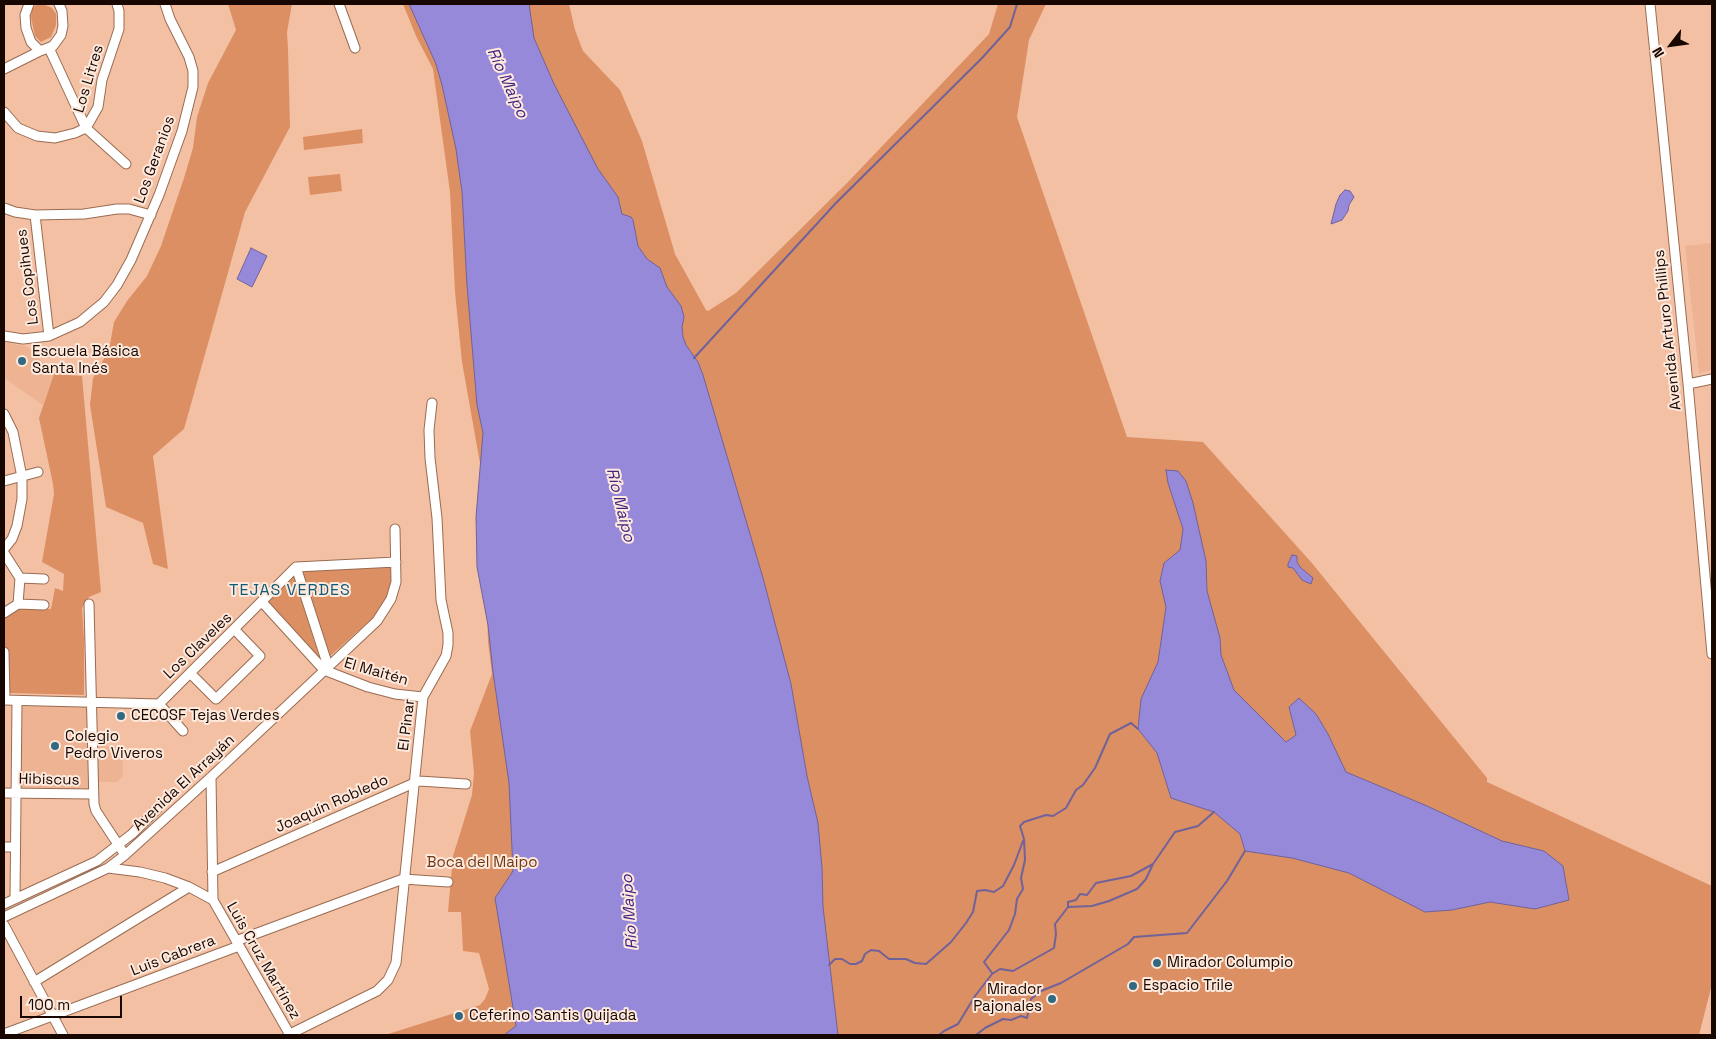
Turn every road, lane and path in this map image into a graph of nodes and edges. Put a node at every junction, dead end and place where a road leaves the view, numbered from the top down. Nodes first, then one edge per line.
1 (29, 4) edge
2 (59, 4) edge
3 (117, 4) edge
4 (165, 4) edge
5 (339, 4) edge
6 (1650, 4) edge
7 (355, 48) dead end
8 (45, 50) junction
9 (4, 69) edge
10 (4, 112) edge
11 (86, 128) junction
12 (126, 164) dead end
13 (4, 208) edge
14 (35, 215) junction
15 (151, 215) junction
16 (4, 336) edge
17 (49, 336) junction
18 (1712, 379) edge
19 (1688, 384) junction
20 (432, 402) dead end
21 (4, 414) edge
22 (38, 472) dead end
23 (22, 477) junction
24 (4, 481) edge
25 (395, 529) dead end
26 (4, 551) edge
27 (396, 562) junction
28 (296, 567) junction
29 (20, 578) junction
30 (44, 579) dead end
31 (262, 602) junction
32 (18, 604) junction
33 (89, 604) dead end
34 (44, 605) dead end
35 (4, 613) edge
36 (234, 630) junction
37 (4, 652) edge
38 (1712, 654) edge
39 (326, 668) junction
40 (190, 673) junction
41 (423, 698) junction
42 (4, 700) edge
43 (17, 701) junction
44 (91, 702) junction
45 (159, 704) junction
46 (183, 731) dead end
47 (211, 777) junction
48 (414, 783) junction
49 (466, 784) dead end
50 (4, 793) edge
51 (16, 793) junction
52 (93, 794) junction
53 (157, 809) dead end
54 (119, 845) junction
55 (4, 847) edge
56 (15, 847) junction
57 (125, 855) junction
58 (108, 868) junction
59 (212, 872) junction
60 (403, 880) junction
61 (448, 882) dead end
62 (189, 887) junction
63 (15, 899) junction
64 (213, 900) junction
65 (4, 904) edge
66 (4, 917) edge
67 (4, 925) edge
68 (238, 944) junction
69 (34, 982) junction
70 (52, 1016) junction
71 (4, 1034) edge
72 (62, 1035) edge
73 (289, 1035) edge

1 - 8 street
2 - 8 street
3 - 11 street, Los Litres
4 - 15 street, Los Geranios
5 - 7 street
6 - 19 street, Avenida Arturo Phillips
8 - 9 street
8 - 11 street
10 - 11 street, Los Litres
11 - 12 street
13 - 14 street, Los Geranios
14 - 15 street, Los Geranios
14 - 17 street, Los Copihues
15 - 17 street
16 - 17 street
18 - 19 street
19 - 38 street, Avenida Arturo Phillips
20 - 41 street, El Pinar
21 - 23 street
22 - 23 street
23 - 24 street
23 - 26 street
25 - 27 street, Avenida El Arrayán
26 - 29 street
27 - 28 street
27 - 39 street, Avenida El Arrayán
28 - 31 street, Los Claveles
28 - 39 street
29 - 30 street
29 - 32 street
31 - 36 street, Los Claveles
31 - 39 street, El Maitén
32 - 34 street
32 - 35 street
33 - 44 street
36 - 40 street, Los Claveles
36 - 40 street
37 - 42 street
39 - 41 street, El Maitén
39 - 47 street, Avenida El Arrayán
40 - 45 street, Los Claveles
41 - 48 street, El Pinar
42 - 43 street
43 - 44 street
43 - 51 street
44 - 45 street
44 - 52 street
45 - 46 street
47 - 57 street, Avenida El Arrayán
47 - 59 street
48 - 49 street, Joaquín Robledo
48 - 59 street, Joaquín Robledo
48 - 60 street, El Pinar
50 - 51 street, Hibiscus
51 - 52 street, Hibiscus
51 - 56 street
52 - 54 street
53 - 54 street, Avenida El Arrayán
54 - 57 street
54 - 63 street, Avenida El Arrayán
55 - 56 street
56 - 63 street
57 - 58 street, Avenida El Arrayán
58 - 62 street
58 - 66 street, Avenida El Arrayán
59 - 64 street
60 - 61 street, Luis Cabrera
60 - 68 street, Luis Cabrera
60 - 73 street, El Pinar
62 - 64 street
62 - 69 street
63 - 65 street, Avenida El Arrayán
64 - 68 street, Luis Cruz Martínez
67 - 69 street
68 - 70 street, Luis Cabrera
68 - 73 street, Luis Cruz Martínez
69 - 70 street
70 - 71 street, Luis Cabrera
70 - 72 street

